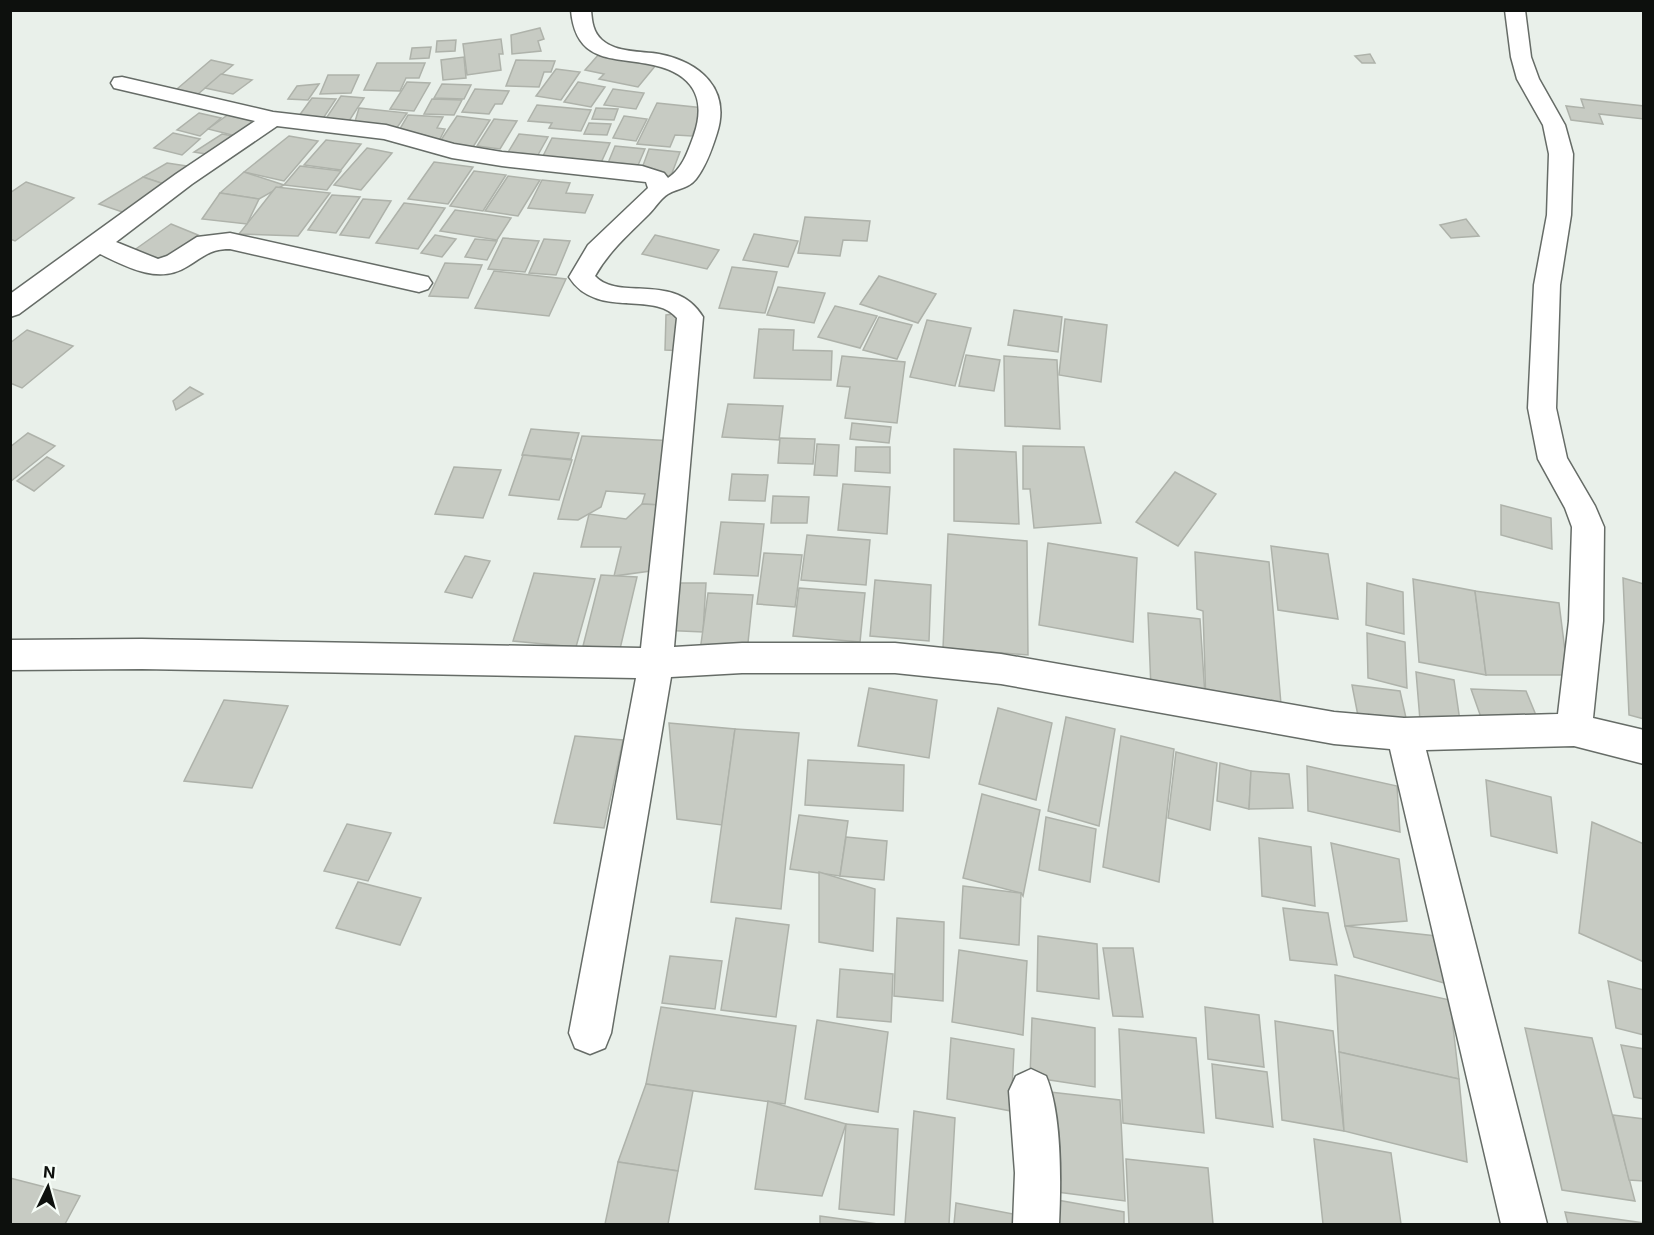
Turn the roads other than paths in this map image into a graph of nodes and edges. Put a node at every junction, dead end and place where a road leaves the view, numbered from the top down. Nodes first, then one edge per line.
1 (581, 10) edge
2 (1515, 10) edge
3 (122, 83) dead end
4 (273, 119) junction
5 (660, 189) junction
6 (97, 243) junction
7 (419, 283) dead end
8 (10, 308) edge
9 (10, 655) edge
10 (656, 663) junction
11 (1574, 730) junction
12 (1404, 734) junction
13 (1644, 747) edge
14 (590, 1033) dead end
15 (1031, 1090) dead end
16 (1036, 1224) edge
17 (1524, 1224) edge

1 - 5 street
2 - 11 street
3 - 4 street
4 - 5 street
4 - 6 street
5 - 10 street
6 - 7 street
6 - 8 street
9 - 10 street
10 - 12 street
10 - 14 street
11 - 12 street
11 - 13 street
12 - 17 street
15 - 16 street

